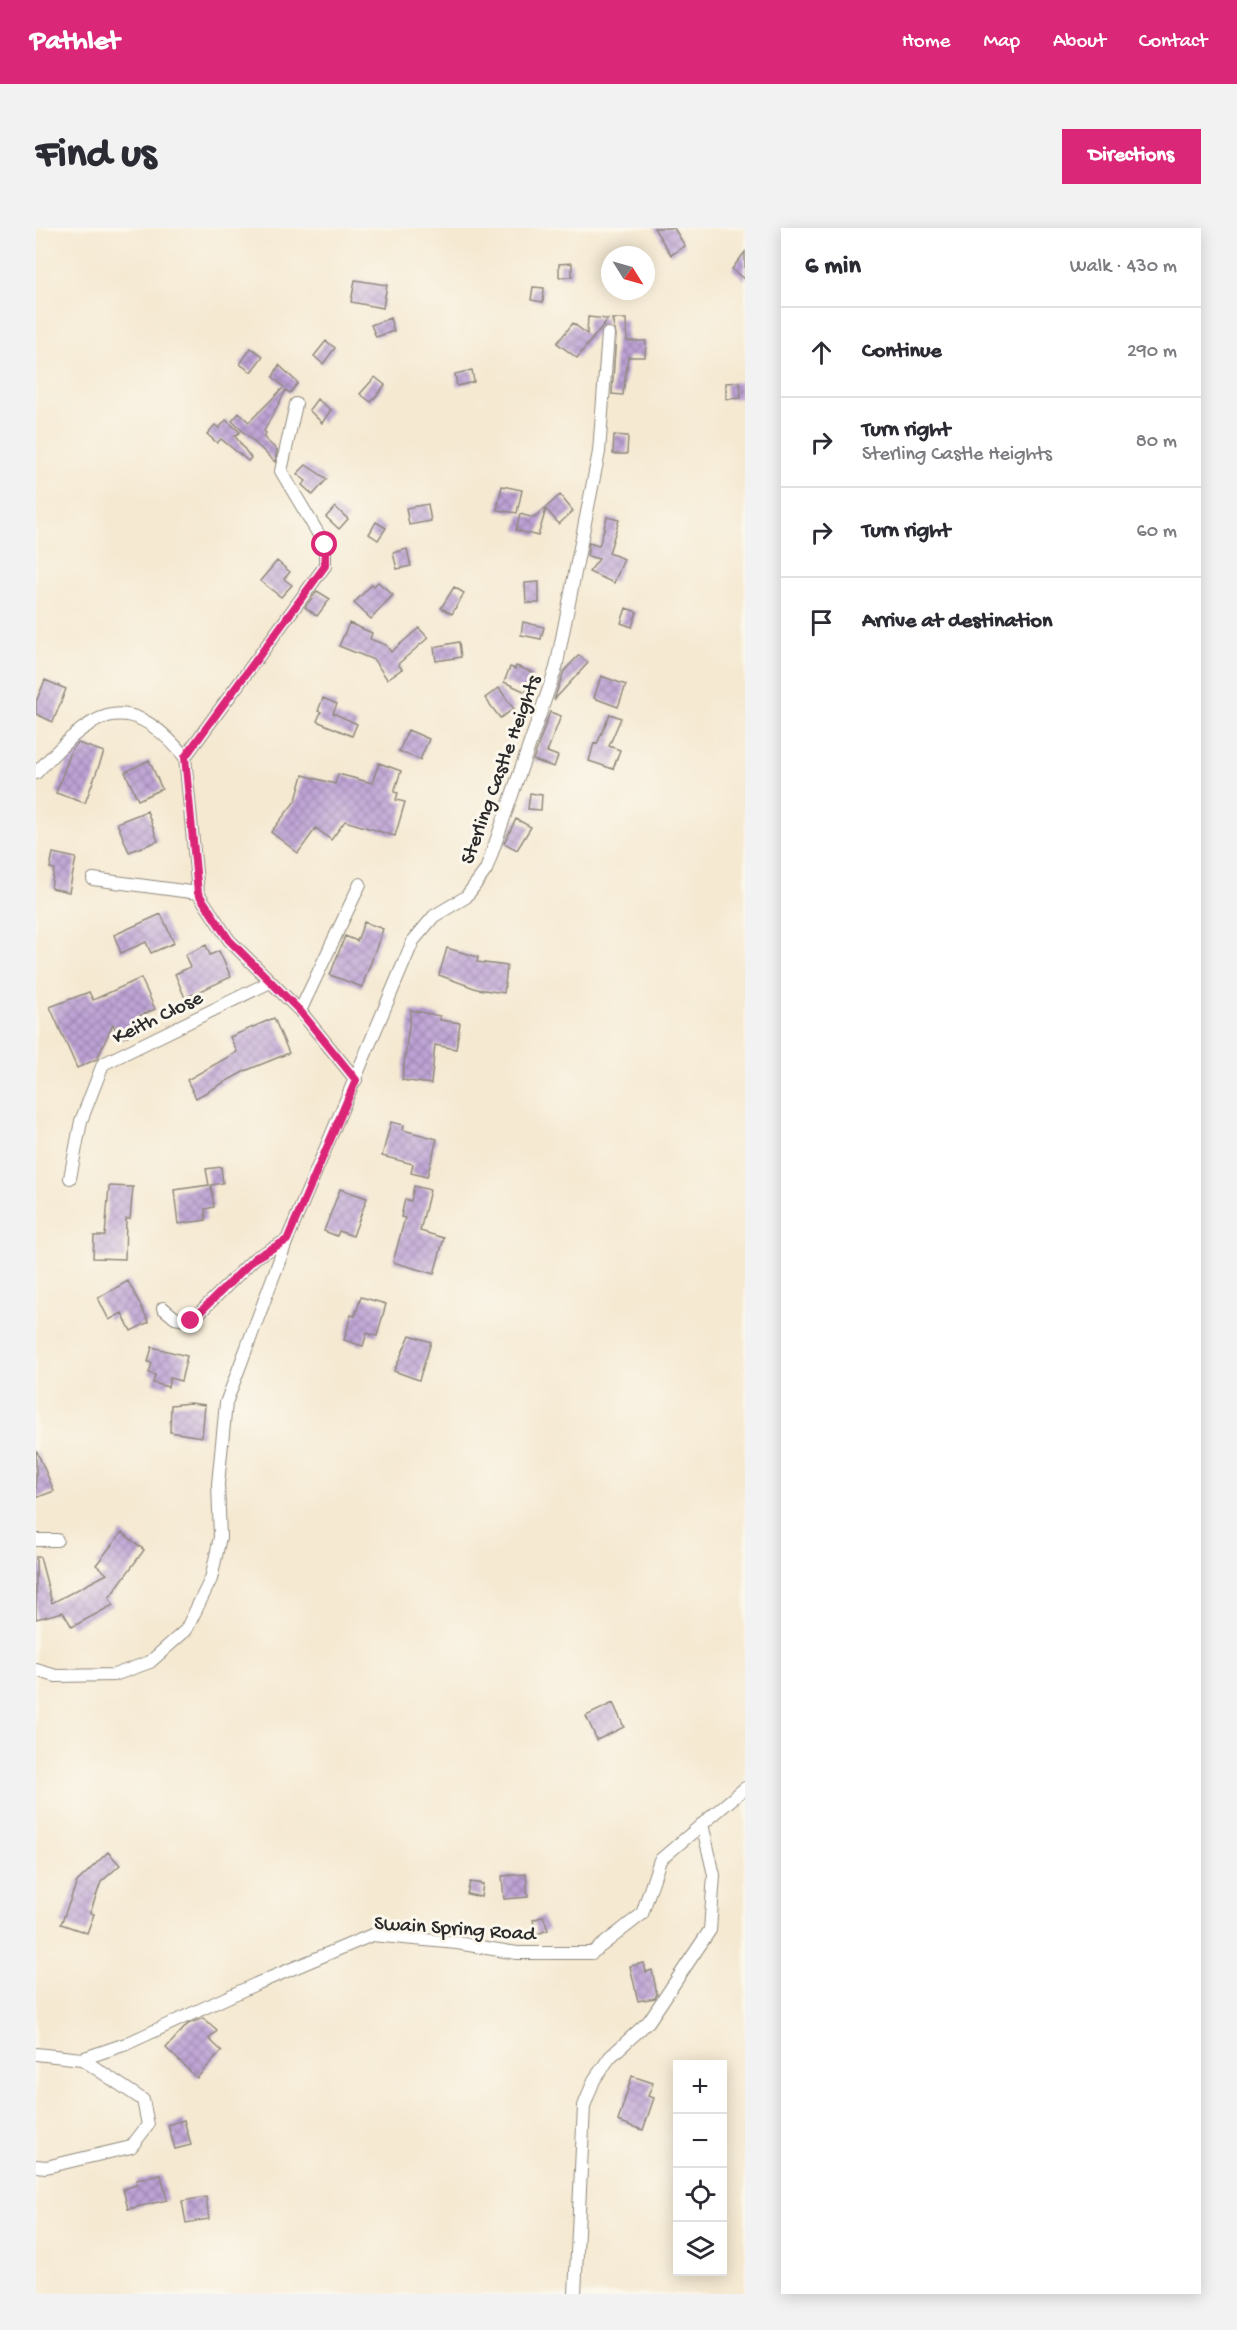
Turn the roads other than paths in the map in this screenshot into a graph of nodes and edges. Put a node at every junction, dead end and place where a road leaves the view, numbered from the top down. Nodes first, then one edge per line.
1 (608, 334) dead end
2 (296, 404) dead end
3 (185, 757) junction
4 (36, 773) edge
5 (93, 879) dead end
6 (360, 884) dead end
7 (198, 893) junction
8 (270, 982) junction
9 (300, 1011) junction
10 (356, 1080) junction
11 (70, 1178) dead end
12 (287, 1240) junction
13 (163, 1308) dead end
14 (36, 1540) edge
15 (57, 1540) dead end
16 (36, 1670) edge
17 (745, 1788) edge
18 (702, 1824) junction
19 (36, 2054) edge
20 (82, 2060) junction
21 (36, 2166) edge
22 (575, 2294) edge

1 - 10 street, Sterling Castle Heights
2 - 3 street
3 - 4 street
3 - 7 street
5 - 7 street
6 - 9 street
7 - 8 street
8 - 9 street
8 - 11 street, Keith Close
9 - 10 street
10 - 12 street, Sterling Castle Heights
12 - 13 street
12 - 16 street, Sterling Castle Heights
14 - 15 street
17 - 18 street, Swain Spring Road
18 - 20 street, Swain Spring Road
18 - 22 street
19 - 20 street, Swain Spring Road
20 - 21 street

